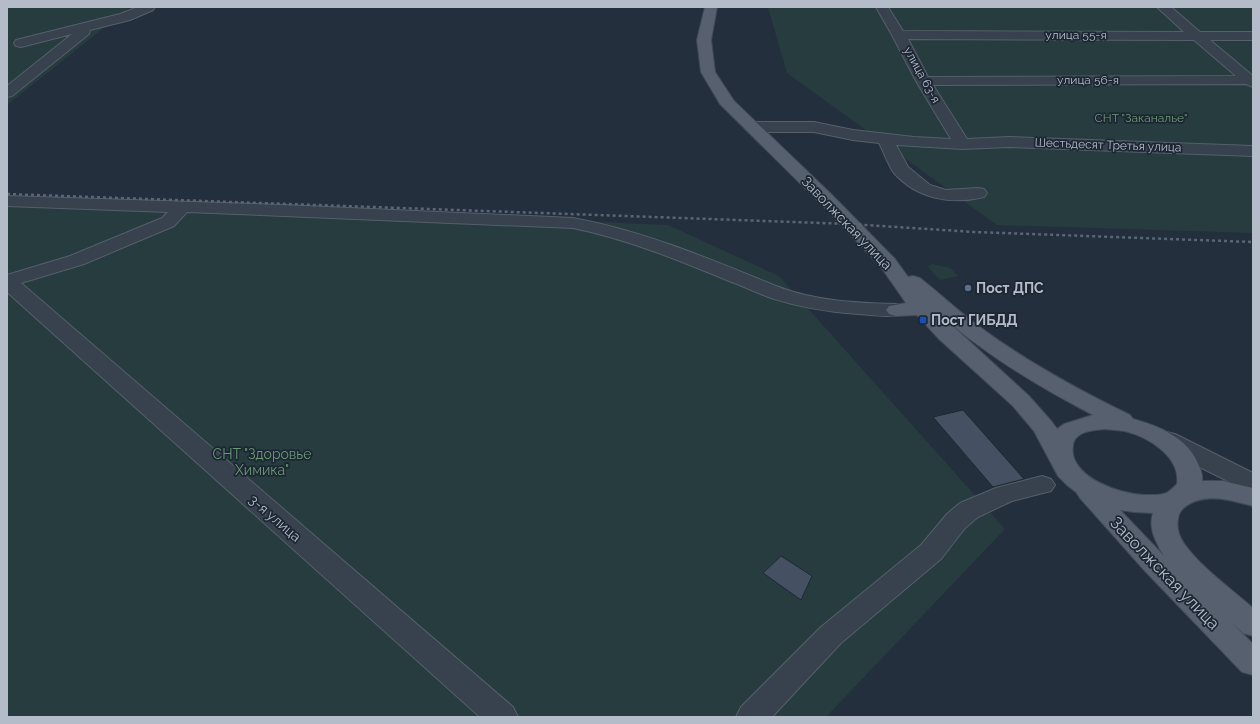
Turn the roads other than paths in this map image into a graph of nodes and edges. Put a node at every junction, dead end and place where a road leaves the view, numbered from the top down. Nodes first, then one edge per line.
1 (106, 7) edge
2 (148, 7) edge
3 (711, 7) edge
4 (882, 7) edge
5 (1163, 7) edge
6 (106, 21) junction
7 (92, 25) junction
8 (899, 35) junction
9 (1197, 36) junction
10 (1253, 36) edge
11 (7, 37) edge
12 (20, 43) junction
13 (49, 59) junction
14 (7, 74) edge
15 (923, 81) junction
16 (1252, 81) edge
17 (7, 93) edge
18 (752, 127) junction
19 (885, 139) junction
20 (962, 144) junction
21 (1253, 151) edge
22 (978, 194) dead end
23 (7, 201) edge
24 (182, 207) junction
25 (888, 263) junction
26 (10, 284) edge
27 (944, 308) junction
28 (923, 309) junction
29 (896, 310) joint
30 (1145, 431) junction
31 (1061, 458) junction
32 (1078, 480) junction
33 (1253, 483) edge
34 (1042, 485) dead end
35 (1253, 497) edge
36 (1177, 498) junction
37 (1253, 625) edge
38 (1253, 663) edge
39 (502, 717) edge
40 (752, 717) edge

1 - 6 street
2 - 6 street
3 - 18 main road, Заволжская улица
4 - 8 street, улица 63-я
5 - 9 street
6 - 7 street
7 - 12 street
7 - 13 street
8 - 9 street, улица 55-я
8 - 15 street, улица 63-я
9 - 10 street, улица 55-я
9 - 16 street
11 - 12 street
12 - 13 street
13 - 14 street
13 - 17 street
15 - 16 street, улица 56-я
15 - 20 street, улица 63-я
18 - 19 street, Шестьдесят Третья улица
18 - 25 main road, Заволжская улица
19 - 20 street, Шестьдесят Третья улица
19 - 22 street
20 - 21 street, Шестьдесят Третья улица
23 - 24 street
24 - 26 street
24 - 29 street
25 - 27 main road
25 - 28 main road, Заволжская улица
26 - 39 street, 3-я улица
27 - 28 main road
27 - 30 main road
28 - 29 main road
28 - 31 main road, Заволжская улица
30 - 31 main road
30 - 33 street
30 - 36 main road
31 - 32 main road
32 - 36 main road
32 - 38 main road, Заволжская улица
34 - 40 street
35 - 36 main road
36 - 37 main road

